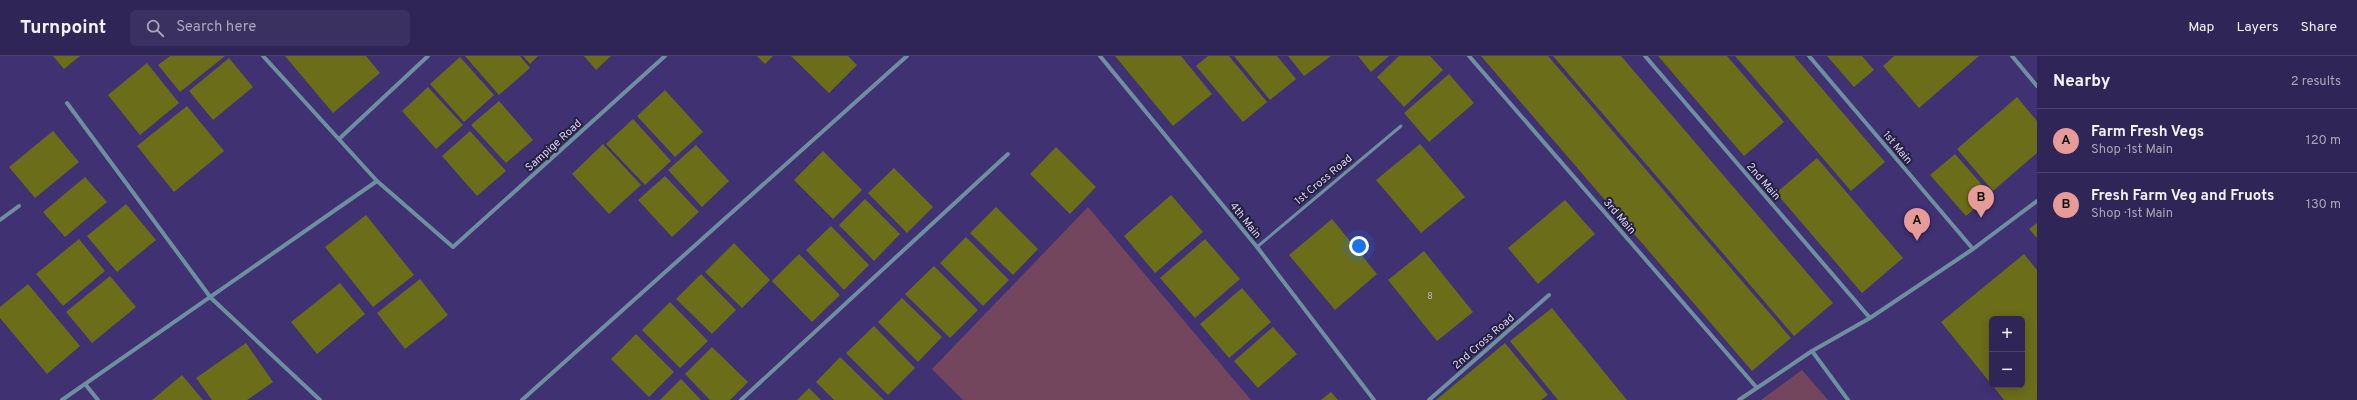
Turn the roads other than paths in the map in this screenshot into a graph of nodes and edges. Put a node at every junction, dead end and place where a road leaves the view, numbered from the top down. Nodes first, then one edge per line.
1 (263, 56) edge
2 (428, 56) edge
3 (665, 56) edge
4 (907, 56) edge
5 (1100, 56) edge
6 (1469, 56) edge
7 (1645, 56) edge
8 (1809, 56) edge
9 (2012, 56) edge
10 (2037, 86) edge
11 (67, 103) dead end
12 (1401, 126) dead end
13 (339, 139) junction
14 (1008, 154) dead end
15 (377, 181) junction
16 (2037, 202) edge
17 (19, 206) dead end
18 (0, 220) edge
19 (1257, 247) junction
20 (1973, 250) junction
21 (1549, 295) dead end
22 (210, 298) junction
23 (1870, 318) junction
24 (1812, 351) junction
25 (85, 384) junction
26 (1757, 388) junction
27 (62, 400) edge
28 (98, 400) edge
29 (320, 400) edge
30 (522, 400) edge
31 (742, 400) edge
32 (1374, 400) edge
33 (1429, 400) edge
34 (1739, 400) edge
35 (1848, 400) edge

1 - 13 street
2 - 13 street
3 - 15 street, Sampige Road
4 - 30 street
5 - 19 street, 4th Main
6 - 26 street, 3rd Main
7 - 23 street, 2nd Main
8 - 20 street, 1st Main
9 - 10 street
11 - 22 street
12 - 19 lane, 1st Cross Road
13 - 15 street
14 - 31 street
15 - 22 street
16 - 20 street
17 - 18 street
19 - 32 street, 4th Main
20 - 23 street
21 - 33 street, 2nd Cross Road
22 - 25 street
22 - 29 street
23 - 24 street
24 - 26 street
24 - 35 street
25 - 27 street
25 - 28 street
26 - 34 street

